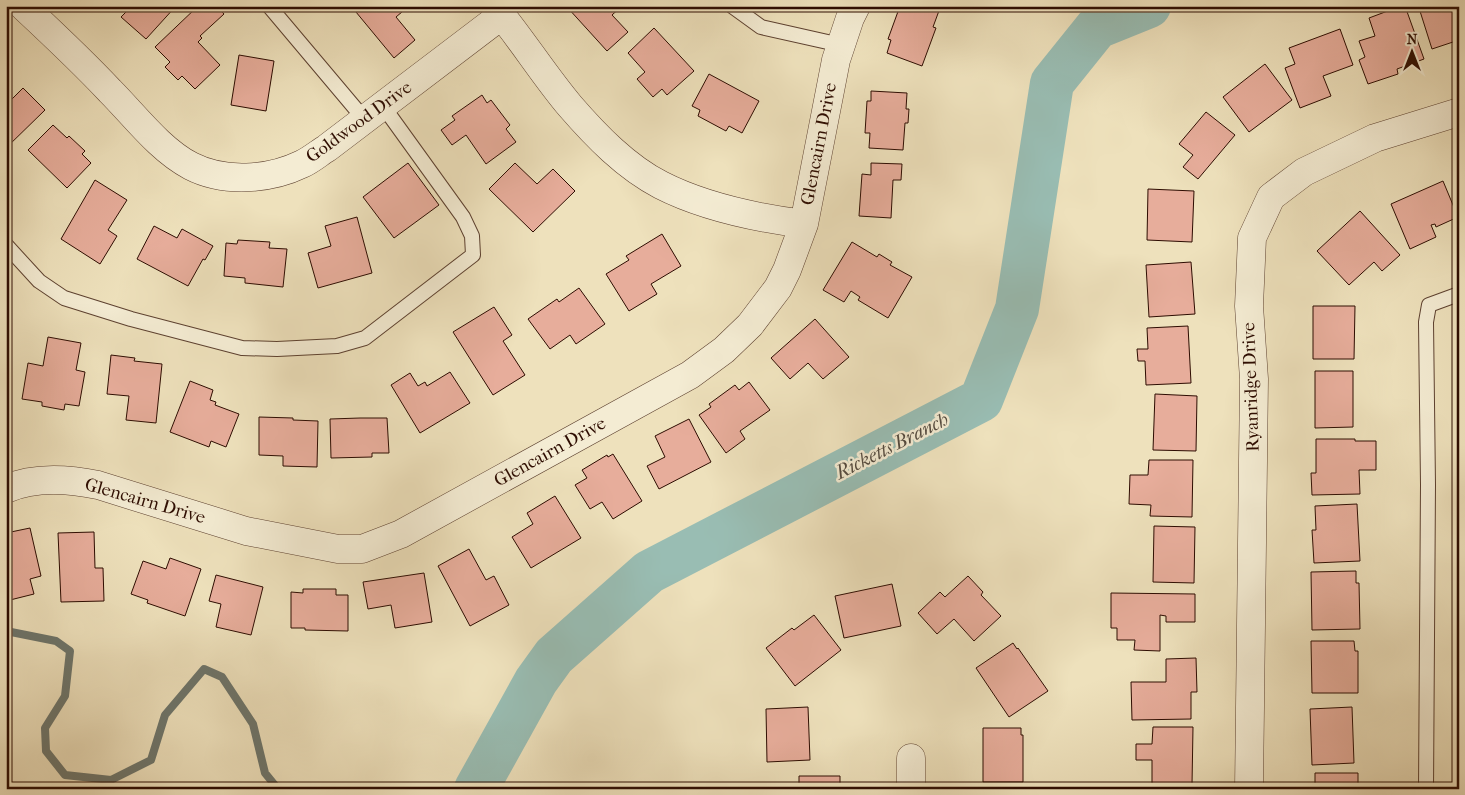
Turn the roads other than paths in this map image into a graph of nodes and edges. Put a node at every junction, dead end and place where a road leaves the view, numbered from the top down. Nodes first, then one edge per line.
1 (23, 6) edge
2 (269, 6) edge
3 (732, 6) edge
4 (856, 6) edge
5 (498, 11) edge
6 (841, 45) junction
7 (1459, 112) edge
8 (374, 113) junction
9 (804, 224) junction
10 (6, 245) edge
11 (1459, 294) edge
12 (6, 489) edge
13 (911, 758) dead end
14 (910, 789) edge
15 (1249, 789) edge
16 (1426, 789) edge

1 - 8 street, Goldwood Drive
2 - 8 lane
3 - 6 lane
4 - 6 street, Glencairn Drive
5 - 8 street, Goldwood Drive
5 - 9 street
6 - 9 street, Glencairn Drive
7 - 15 street, Ryanridge Drive
8 - 10 lane
9 - 12 street, Glencairn Drive
11 - 16 lane
13 - 14 street

